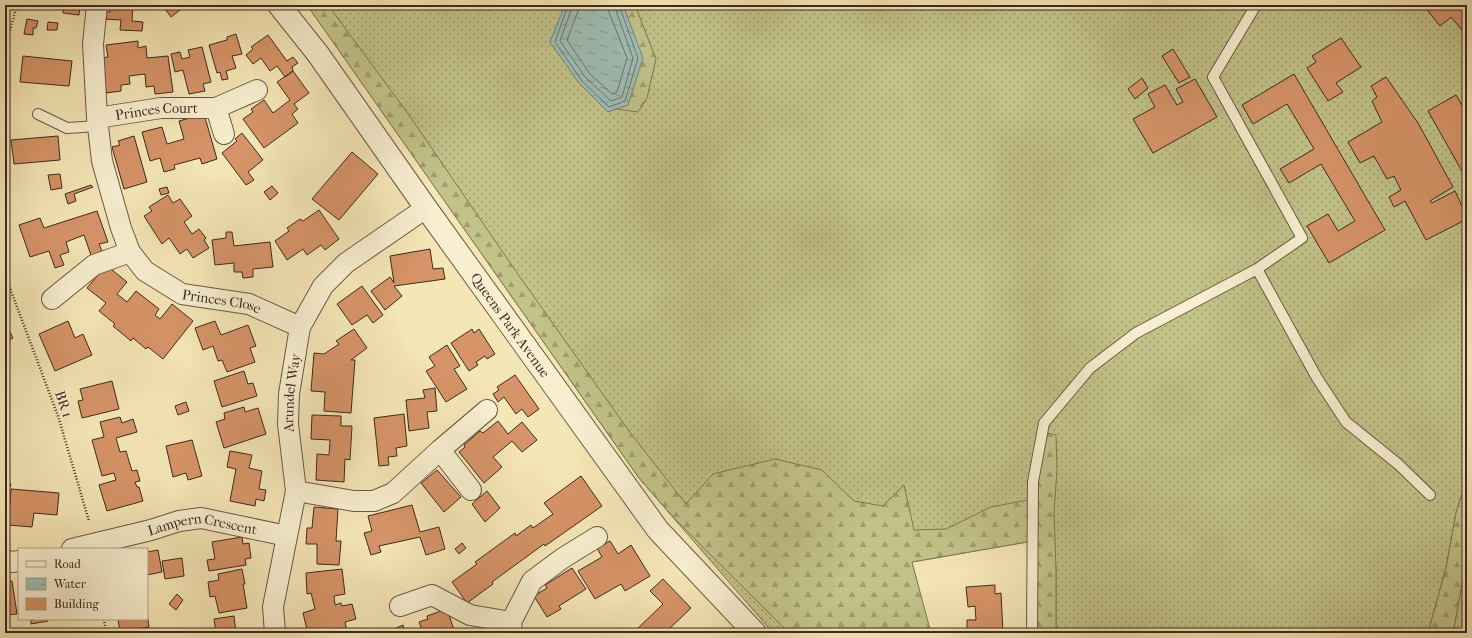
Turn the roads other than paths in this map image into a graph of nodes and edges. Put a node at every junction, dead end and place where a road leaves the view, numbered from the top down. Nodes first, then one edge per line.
1 (97, 5) edge
2 (279, 5) edge
3 (1256, 5) edge
4 (257, 90) dead end
5 (216, 108) junction
6 (38, 114) dead end
7 (97, 122) junction
8 (224, 134) dead end
9 (426, 208) junction
10 (130, 252) junction
11 (1257, 269) junction
12 (52, 299) dead end
13 (300, 327) junction
14 (487, 410) dead end
15 (440, 450) junction
16 (472, 490) dead end
17 (296, 491) junction
18 (1430, 495) dead end
19 (287, 536) junction
20 (596, 537) dead end
21 (76, 548) edge
22 (5, 560) edge
23 (18, 561) edge
24 (400, 606) dead end
25 (511, 628) edge
26 (275, 633) edge
27 (755, 633) edge
28 (1032, 633) edge

1 - 7 street, Princes Close
2 - 9 street, Queens Park Avenue
3 - 11 lane
4 - 5 street, Princes Court
5 - 7 street, Princes Court
5 - 8 street, Princes Court
6 - 7 lane
7 - 10 street, Princes Close
9 - 13 street, Arundel Way
9 - 27 street, Queens Park Avenue
10 - 12 street
10 - 13 street, Princes Close
11 - 18 lane
11 - 28 lane
13 - 17 street, Arundel Way
14 - 15 street
15 - 16 street
15 - 17 street
17 - 19 street, Arundel Way
19 - 21 street, Lampern Crescent
19 - 26 street, Arundel Way
20 - 25 street
22 - 23 street
24 - 25 street

